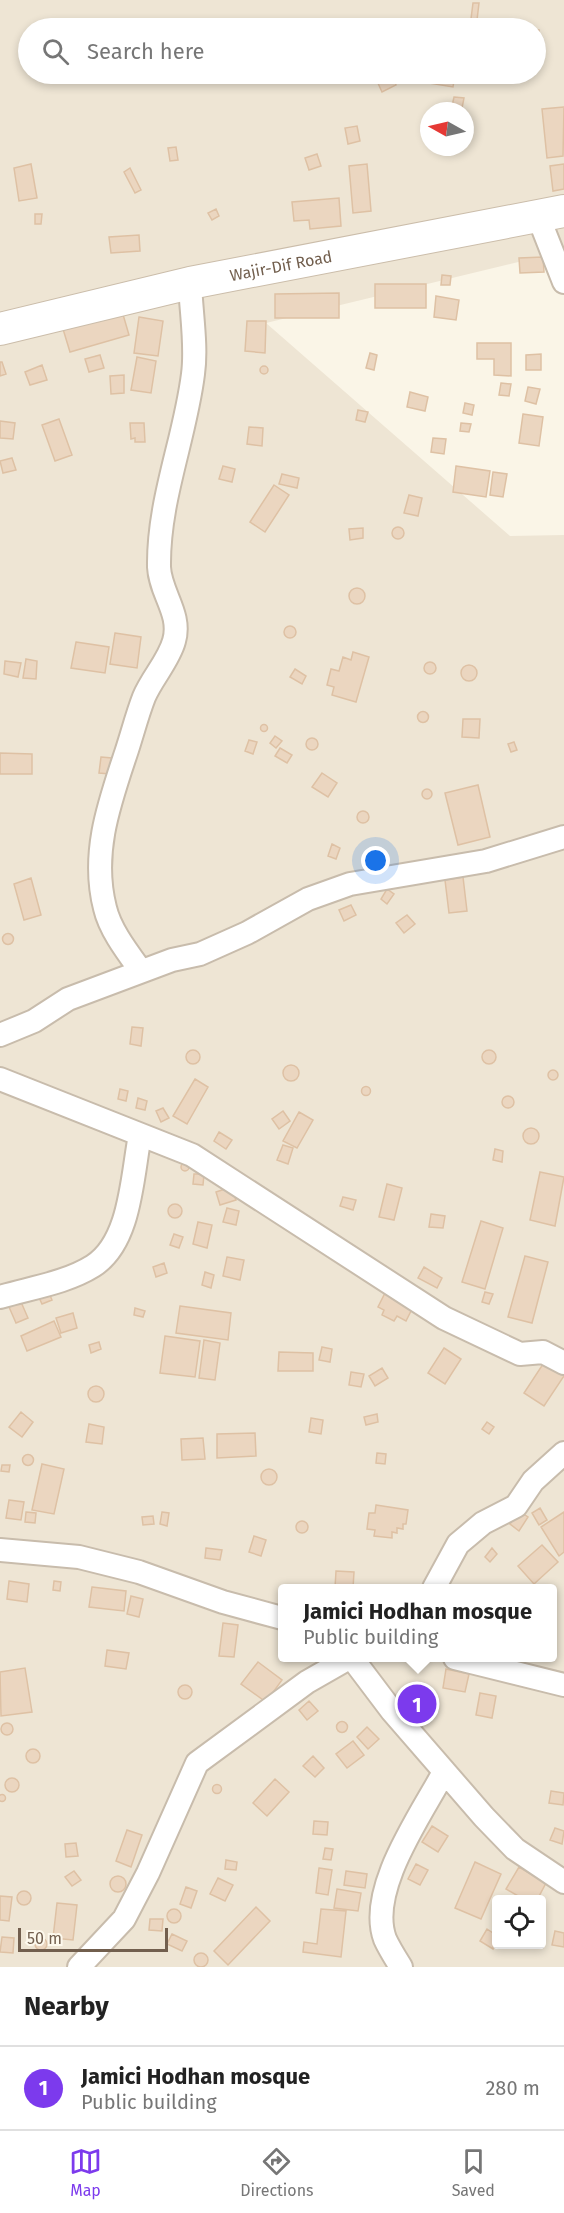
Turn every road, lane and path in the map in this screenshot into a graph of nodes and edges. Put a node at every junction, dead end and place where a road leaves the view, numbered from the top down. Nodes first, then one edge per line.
1 (551, 213) edge
2 (564, 282) edge
3 (190, 283) junction
4 (0, 328) edge
5 (564, 837) edge
6 (141, 971) junction
7 (0, 1035) edge
8 (0, 1079) edge
9 (140, 1135) junction
10 (0, 1297) edge
11 (564, 1362) edge
12 (564, 1454) edge
13 (0, 1550) edge
14 (436, 1584) edge
15 (278, 1617) edge
16 (343, 1662) edge
17 (353, 1662) edge
18 (471, 1662) edge
19 (564, 1685) edge
20 (444, 1772) junction
21 (564, 1882) edge
22 (79, 1967) edge
23 (402, 1967) edge

1 - 2 street
1 - 3 main road, Wajir-Dif Road
3 - 4 main road, Wajir-Dif Road
3 - 6 street
5 - 6 street
6 - 7 street
8 - 9 street
9 - 10 street
9 - 11 street
12 - 14 street
13 - 15 street
16 - 22 street
17 - 20 street
18 - 19 street
20 - 21 street
20 - 23 street

